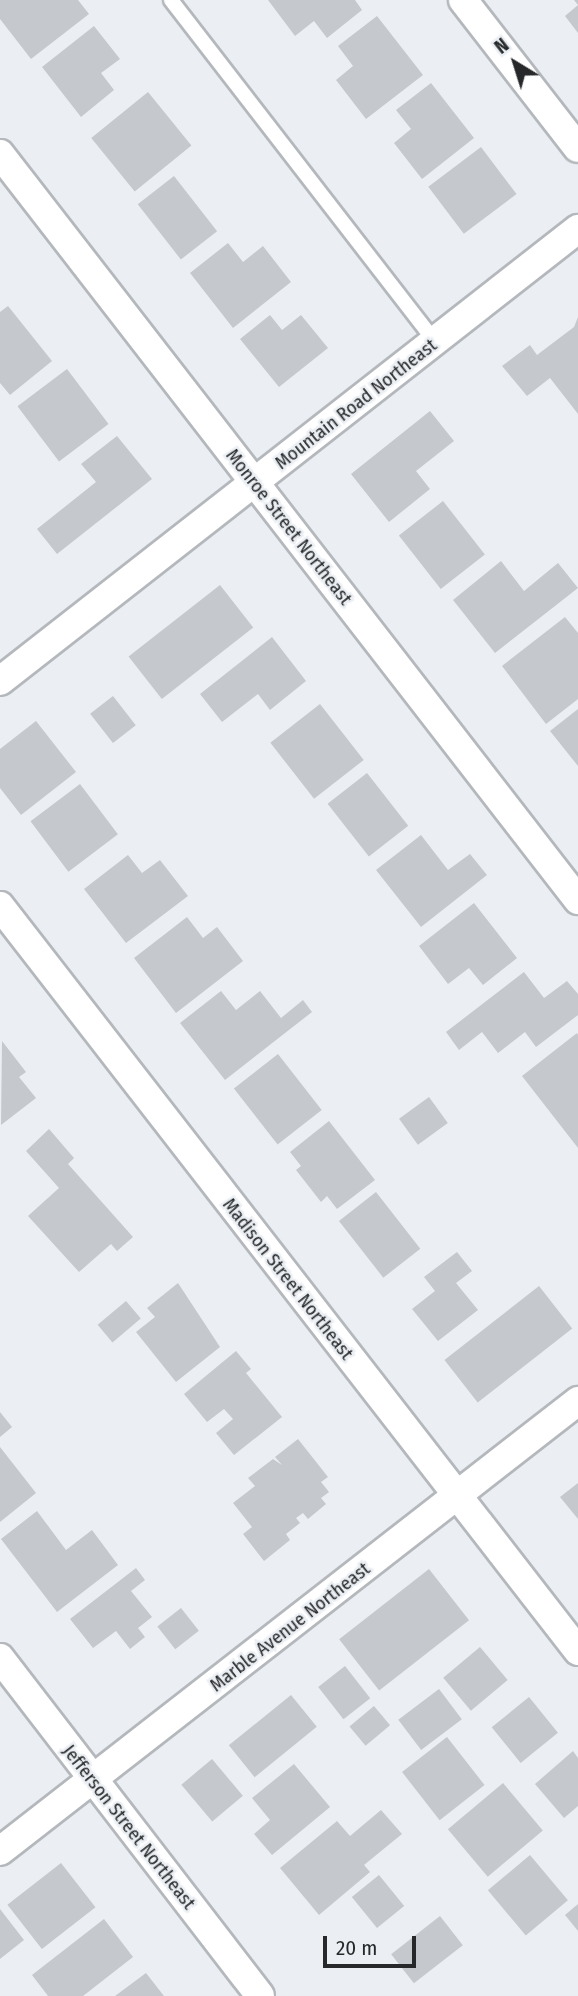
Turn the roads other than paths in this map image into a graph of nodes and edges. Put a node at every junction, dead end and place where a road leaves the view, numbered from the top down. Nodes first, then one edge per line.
1 (171, 0) edge
2 (463, 0) edge
3 (578, 148) edge
4 (0, 154) edge
5 (578, 229) edge
6 (435, 341) junction
7 (254, 484) junction
8 (0, 681) edge
9 (578, 900) edge
10 (0, 906) edge
11 (578, 1401) edge
12 (457, 1497) junction
13 (578, 1651) edge
14 (0, 1658) edge
15 (92, 1780) junction
16 (0, 1852) edge
17 (260, 1996) edge

1 - 6 lane
2 - 3 street
4 - 7 street, Monroe Street Northeast
5 - 6 street, Mountain Road Northeast
6 - 7 street, Mountain Road Northeast
7 - 8 street, Mountain Road Northeast
7 - 9 street, Monroe Street Northeast
10 - 12 street, Madison Street Northeast
11 - 12 street, Marble Avenue Northeast
12 - 13 street, Madison Street Northeast
12 - 15 street, Marble Avenue Northeast
14 - 15 street, Jefferson Street Northeast
15 - 16 street, Marble Avenue Northeast
15 - 17 street, Jefferson Street Northeast

